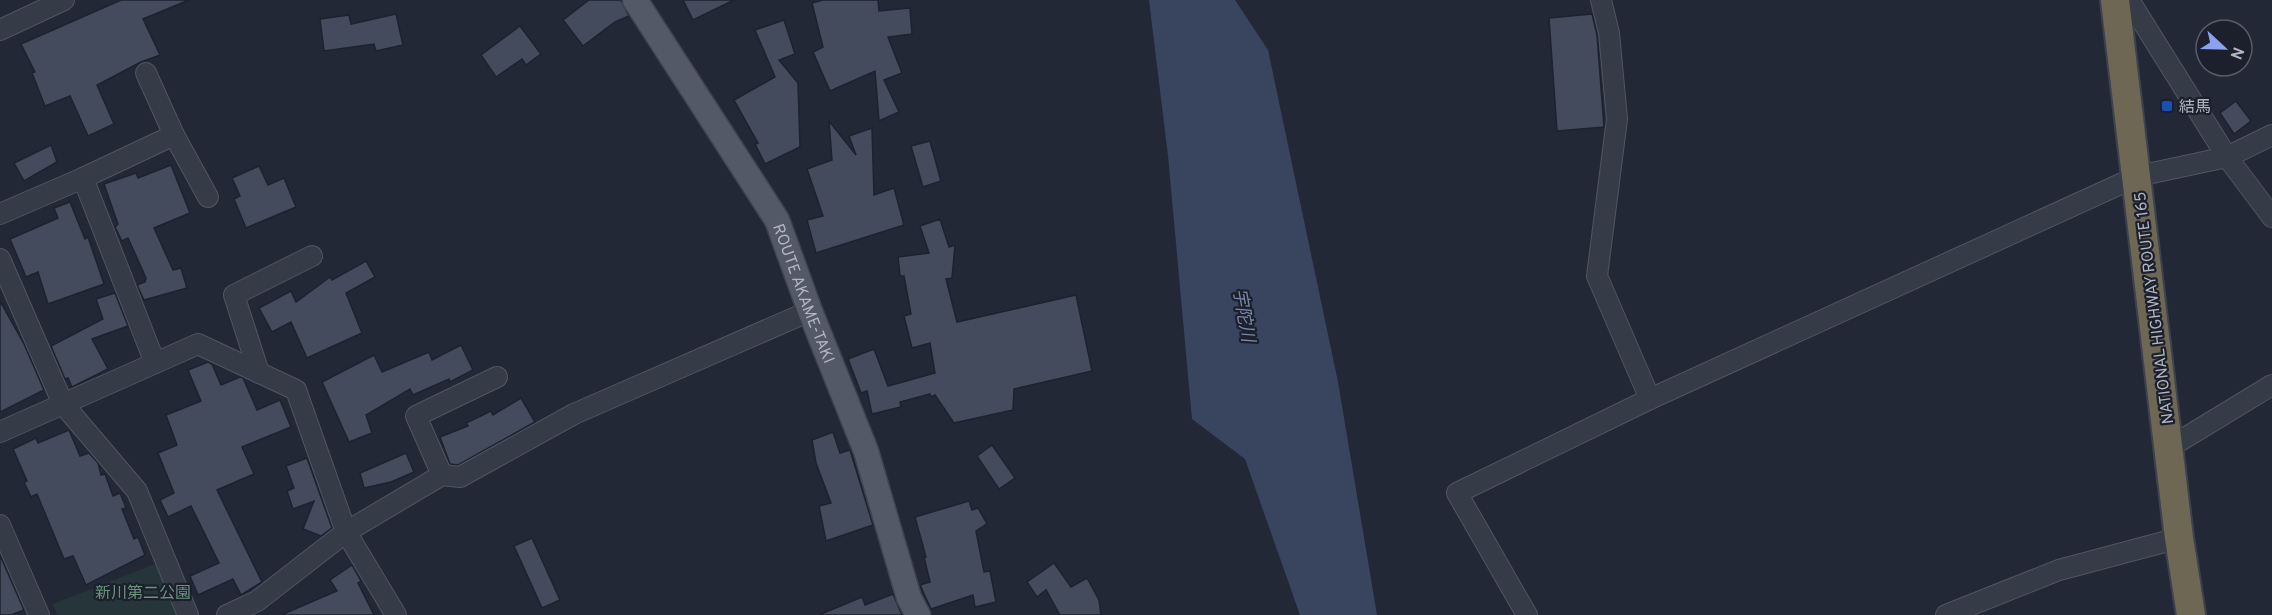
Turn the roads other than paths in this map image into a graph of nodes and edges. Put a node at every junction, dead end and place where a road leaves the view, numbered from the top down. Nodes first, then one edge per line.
1 (64, 0) edge
2 (635, 0) edge
3 (1601, 0) edge
4 (2115, 0) edge
5 (2129, 0) edge
6 (0, 30) edge
7 (146, 74) dead end
8 (174, 135) junction
9 (2272, 135) edge
10 (2227, 157) junction
11 (2138, 176) junction
12 (83, 178) junction
13 (208, 197) dead end
14 (0, 214) edge
15 (2272, 218) edge
16 (312, 256) dead end
17 (0, 259) edge
18 (810, 311) junction
19 (155, 363) junction
20 (259, 373) junction
21 (497, 378) dead end
22 (2272, 385) edge
23 (1650, 399) junction
24 (63, 404) junction
25 (0, 432) edge
26 (2170, 447) junction
27 (442, 475) junction
28 (0, 525) edge
29 (346, 532) junction
30 (2179, 538) junction
31 (259, 608) edge
32 (39, 615) edge
33 (188, 615) edge
34 (227, 615) edge
35 (396, 615) edge
36 (918, 615) edge
37 (1527, 615) edge
38 (1946, 615) edge
39 (2191, 615) edge

1 - 6 street
2 - 18 main road, ROUTE AKAME-TAKI
3 - 23 street
4 - 11 highway, NATIONAL HIGHWAY ROUTE 165
5 - 10 street
7 - 8 street
8 - 12 street
8 - 13 street
9 - 10 street
10 - 11 street
10 - 15 street
11 - 23 street
11 - 26 highway, NATIONAL HIGHWAY ROUTE 165
12 - 14 street
12 - 19 street
16 - 20 street
17 - 24 street
18 - 27 street
18 - 36 main road, ROUTE AKAME-TAKI
19 - 20 street
19 - 24 street
20 - 29 street
21 - 27 street
22 - 26 street
23 - 37 street
24 - 25 street
24 - 33 street
26 - 30 highway, NATIONAL HIGHWAY ROUTE 165
27 - 29 street
28 - 32 street
29 - 31 street
29 - 35 street
30 - 38 street
30 - 39 highway, NATIONAL HIGHWAY ROUTE 165
31 - 34 street

